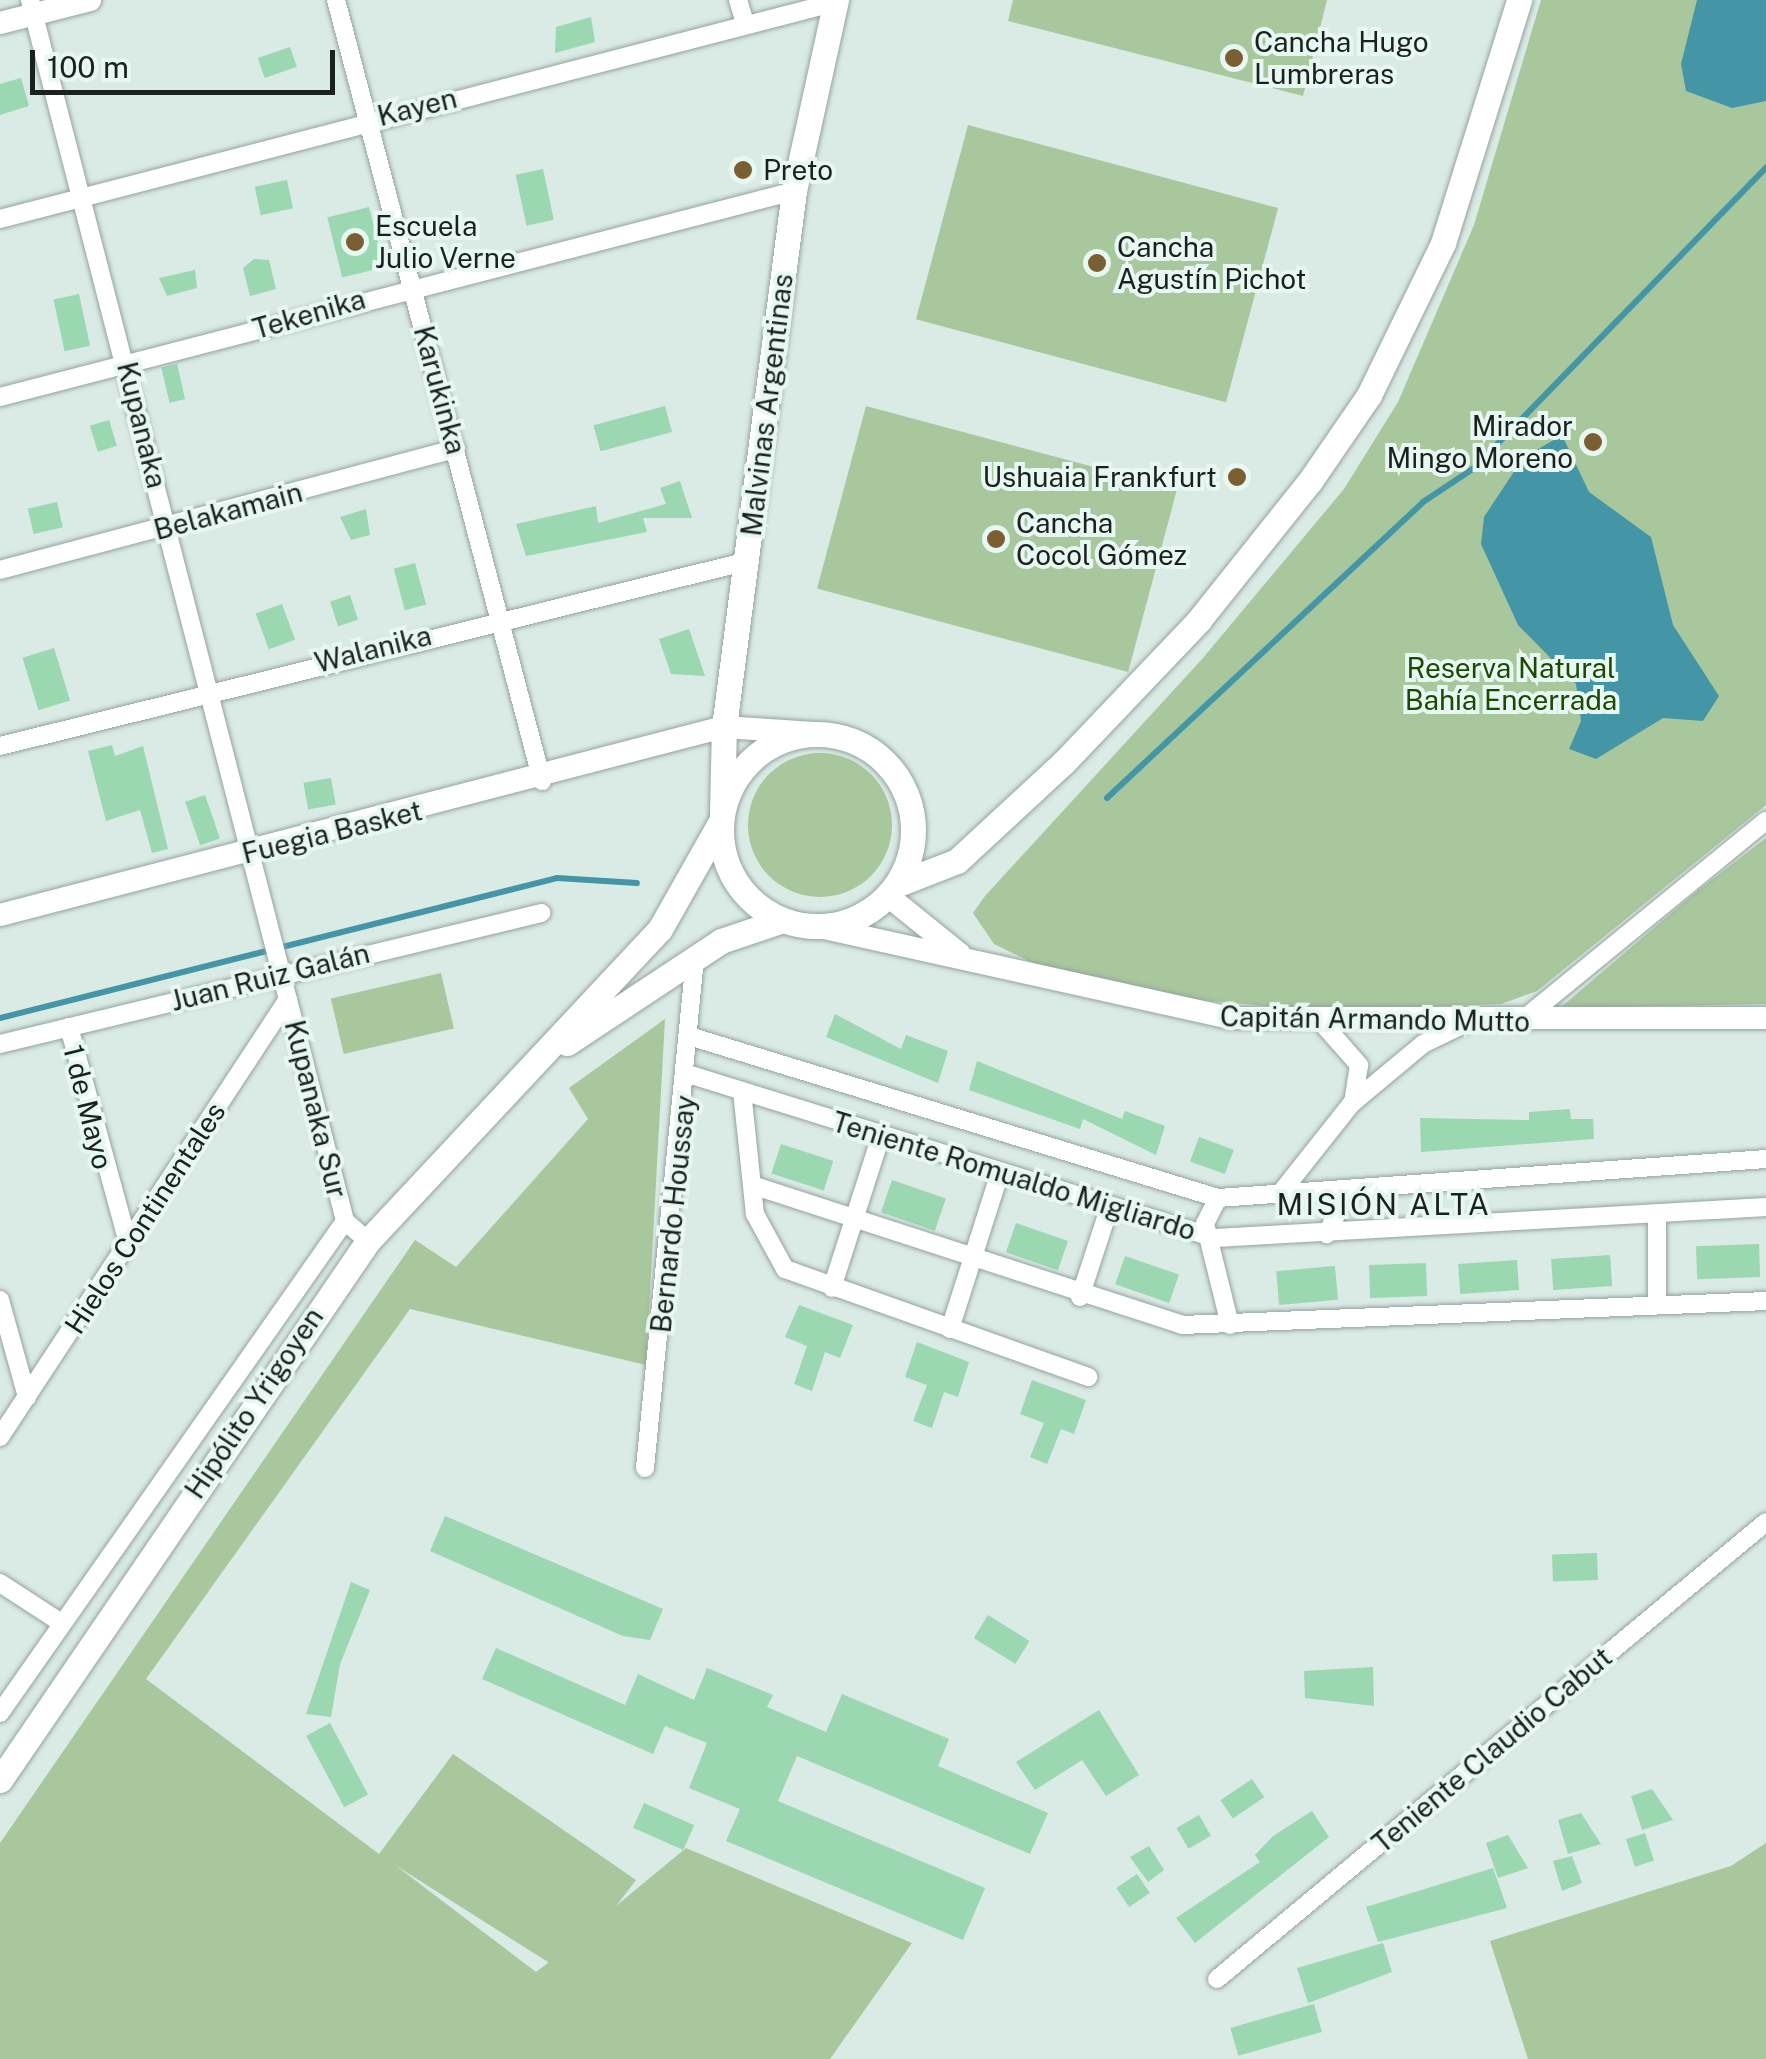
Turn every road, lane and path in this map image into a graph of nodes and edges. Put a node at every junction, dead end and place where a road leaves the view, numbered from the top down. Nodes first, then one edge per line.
1 (90, 0) edge
2 (336, 0) edge
3 (738, 0) edge
4 (1519, 0) edge
5 (836, 1) edge
6 (31, 8) edge
7 (0, 23) edge
8 (744, 23) junction
9 (368, 120) junction
10 (794, 191) junction
11 (84, 197) junction
12 (0, 219) edge
13 (412, 285) junction
14 (127, 365) junction
15 (0, 398) edge
16 (456, 450) junction
17 (167, 527) junction
18 (748, 561) junction
19 (0, 570) edge
20 (500, 616) junction
21 (212, 691) junction
22 (814, 733) junction
23 (722, 740) junction
24 (0, 746) edge
25 (542, 780) junction
26 (722, 817) junction
27 (1766, 820) edge
28 (250, 851) junction
29 (893, 890) junction
30 (0, 914) edge
31 (542, 914) dead end
32 (783, 920) junction
33 (815, 926) junction
34 (695, 958) junction
35 (281, 967) junction
36 (990, 969) junction
37 (288, 998) junction
38 (1766, 1018) edge
39 (1520, 1023) junction
40 (1323, 1024) junction
41 (1464, 1024) junction
42 (68, 1027) junction
43 (688, 1036) junction
44 (0, 1044) edge
45 (546, 1056) junction
46 (688, 1074) junction
47 (742, 1091) junction
48 (1352, 1104) junction
49 (881, 1136) junction
50 (1766, 1159) edge
51 (999, 1175) junction
52 (752, 1184) junction
53 (1325, 1192) junction
54 (1280, 1195) junction
55 (1218, 1198) junction
56 (1766, 1207) edge
57 (1109, 1209) junction
58 (1657, 1214) junction
59 (854, 1219) junction
60 (345, 1221) junction
61 (1327, 1234) junction
62 (1215, 1238) junction
63 (368, 1241) junction
64 (128, 1243) junction
65 (972, 1260) junction
66 (832, 1288) junction
67 (1080, 1296) junction
68 (0, 1300) edge
69 (1766, 1301) edge
70 (1658, 1306) junction
71 (1230, 1324) junction
72 (950, 1329) junction
73 (1088, 1377) dead end
74 (27, 1397) junction
75 (0, 1437) edge
76 (645, 1468) dead end
77 (1766, 1522) edge
78 (0, 1583) edge
79 (60, 1622) junction
80 (0, 1713) edge
81 (0, 1780) edge
82 (1218, 1978) dead end

1 - 6 street
2 - 9 street, Karukinka
3 - 8 street
4 - 29 main road
5 - 8 street, Kayen
5 - 10 main road, Malvinas Argentinas
6 - 7 street
6 - 11 street, Kupanaka
8 - 9 street, Kayen
9 - 11 street, Kayen
9 - 13 street, Karukinka
10 - 13 street, Tekenika
10 - 18 main road, Malvinas Argentinas
11 - 12 street, Kayen
11 - 14 street, Kupanaka
13 - 14 street, Tekenika
13 - 16 street, Karukinka
14 - 15 street, Tekenika
14 - 17 street, Kupanaka
16 - 17 street, Belakamain
16 - 20 street, Karukinka
17 - 19 street, Belakamain
17 - 21 street, Kupanaka
18 - 20 street, Walanika
18 - 23 main road, Malvinas Argentinas
20 - 21 street, Walanika
20 - 25 street, Karukinka
21 - 24 street, Walanika
21 - 28 street, Kupanaka
22 - 23 street
22 - 26 main road
22 - 29 main road
23 - 25 street, Fuegia Basket
23 - 26 main road, Malvinas Argentinas
25 - 28 street, Fuegia Basket
26 - 32 main road
26 - 45 main road
27 - 39 street
28 - 30 street, Fuegia Basket
28 - 35 street, Kupanaka Sur
29 - 33 main road
29 - 36 street, Capitán Armando Mutto
31 - 35 street, Juan Ruiz Galán
32 - 33 main road
32 - 34 main road
33 - 36 street, Capitán Armando Mutto
34 - 43 street, Bernardo Houssay
34 - 45 main road
35 - 37 street, Kupanaka Sur
35 - 42 street, Juan Ruiz Galán
36 - 40 street, Capitán Armando Mutto
37 - 60 street, Kupanaka Sur
37 - 64 street, Hielos Continentales
38 - 39 street, Capitán Armando Mutto
39 - 41 street, Capitán Armando Mutto
40 - 41 street, Capitán Armando Mutto
40 - 48 street
41 - 48 street
42 - 44 street, Juan Ruiz Galán
42 - 64 street, 1 de Mayo
43 - 46 street, Bernardo Houssay
43 - 55 street, Teniente Romualdo Migliardo
45 - 63 main road, Hipólito Yrigoyen
46 - 47 street, Teniente Romualdo Migliardo
46 - 76 street, Bernardo Houssay
47 - 49 street, Teniente Romualdo Migliardo
47 - 52 street
48 - 54 street
49 - 51 street, Teniente Romualdo Migliardo
49 - 59 street
50 - 53 street, Teniente Romualdo Migliardo
51 - 57 street, Teniente Romualdo Migliardo
51 - 65 street
52 - 59 street
52 - 66 street
53 - 54 street, Teniente Romualdo Migliardo
53 - 61 street
54 - 55 street, Teniente Romualdo Migliardo
55 - 62 street
56 - 58 street, Teniente Romualdo Migliardo
57 - 62 street, Teniente Romualdo Migliardo
57 - 67 street
58 - 61 street, Teniente Romualdo Migliardo
58 - 70 street
59 - 65 street
59 - 66 street
60 - 63 street, Kupanaka Sur
60 - 79 street
61 - 62 street, Teniente Romualdo Migliardo
62 - 71 street
63 - 81 main road, Hipólito Yrigoyen
64 - 74 street, Hielos Continentales
65 - 67 street
65 - 72 street
66 - 72 street
67 - 71 street
68 - 74 street
69 - 70 street
70 - 71 street
72 - 73 street
74 - 75 street, Hielos Continentales
77 - 82 street, Teniente Claudio Cabut
78 - 79 street
79 - 80 street

